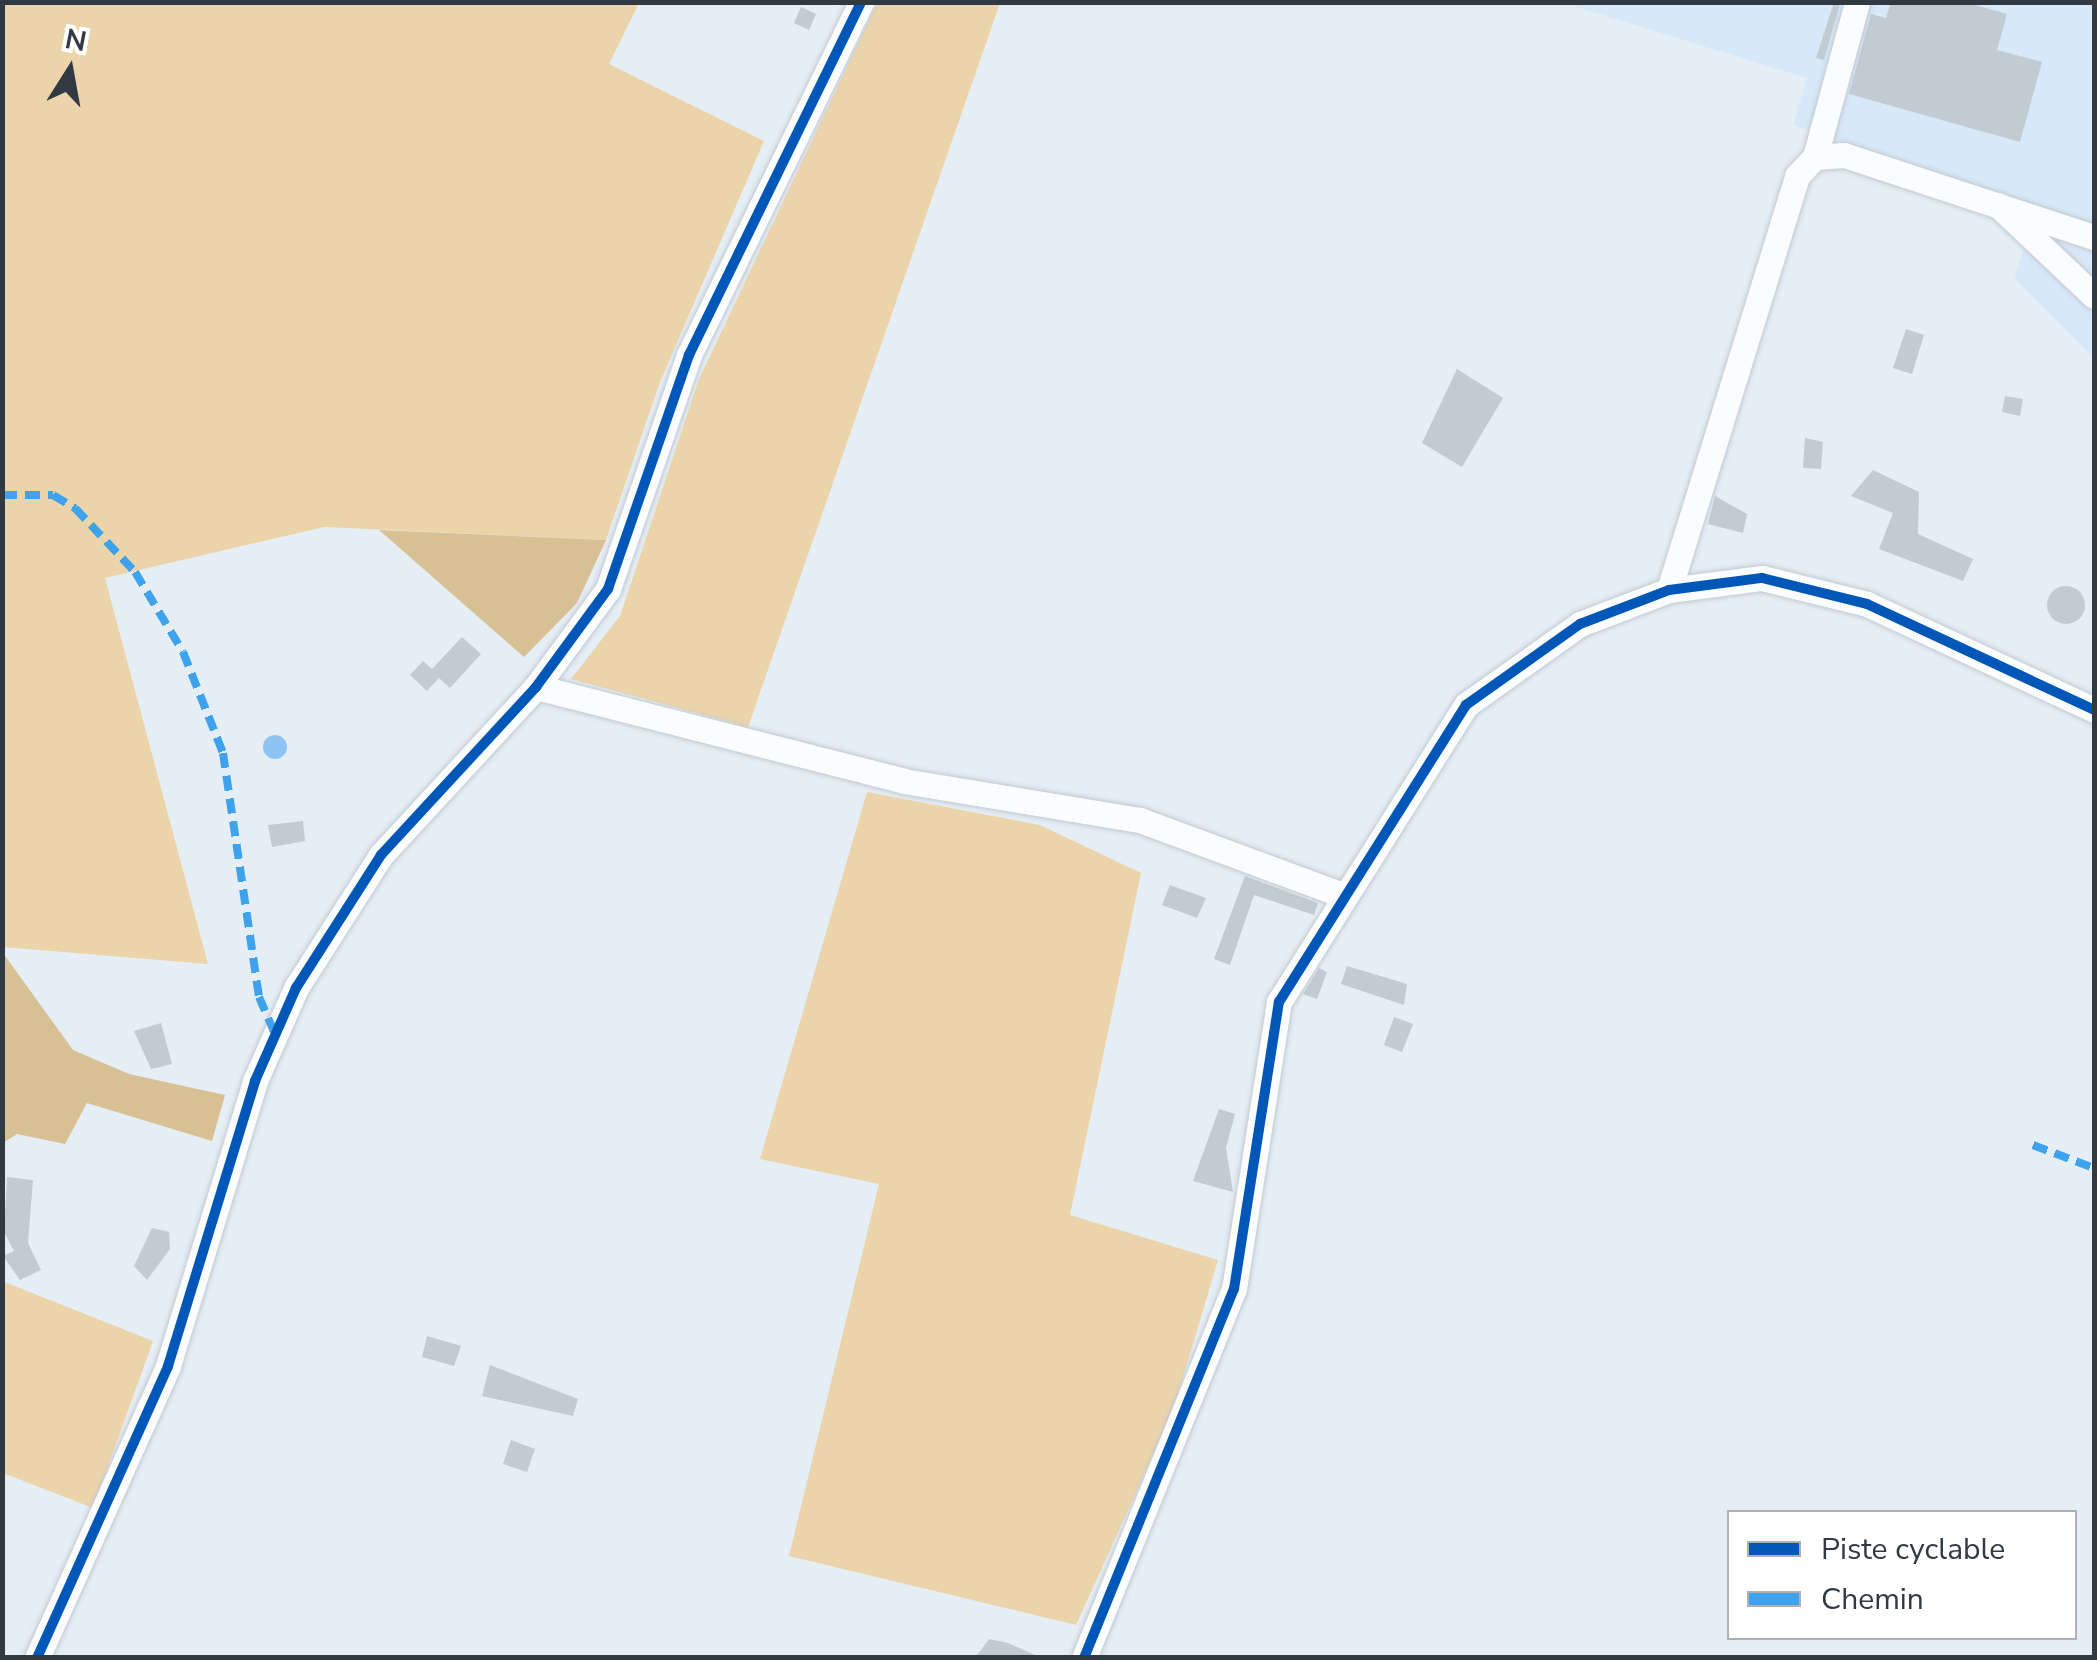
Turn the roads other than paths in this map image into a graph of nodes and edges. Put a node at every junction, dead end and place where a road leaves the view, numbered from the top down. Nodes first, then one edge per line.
1 (862, 2) edge
2 (1857, 2) edge
3 (1815, 157) junction
4 (1998, 205) junction
5 (2094, 237) edge
6 (2094, 296) edge
7 (1669, 590) junction
8 (536, 687) junction
9 (2094, 710) edge
10 (1340, 894) junction
11 (37, 1658) edge
12 (1084, 1658) edge

1 - 8 street
2 - 3 street
3 - 4 street
3 - 7 street
4 - 5 street
4 - 6 street
7 - 9 street
7 - 10 street
8 - 10 street
8 - 11 street
10 - 12 street

